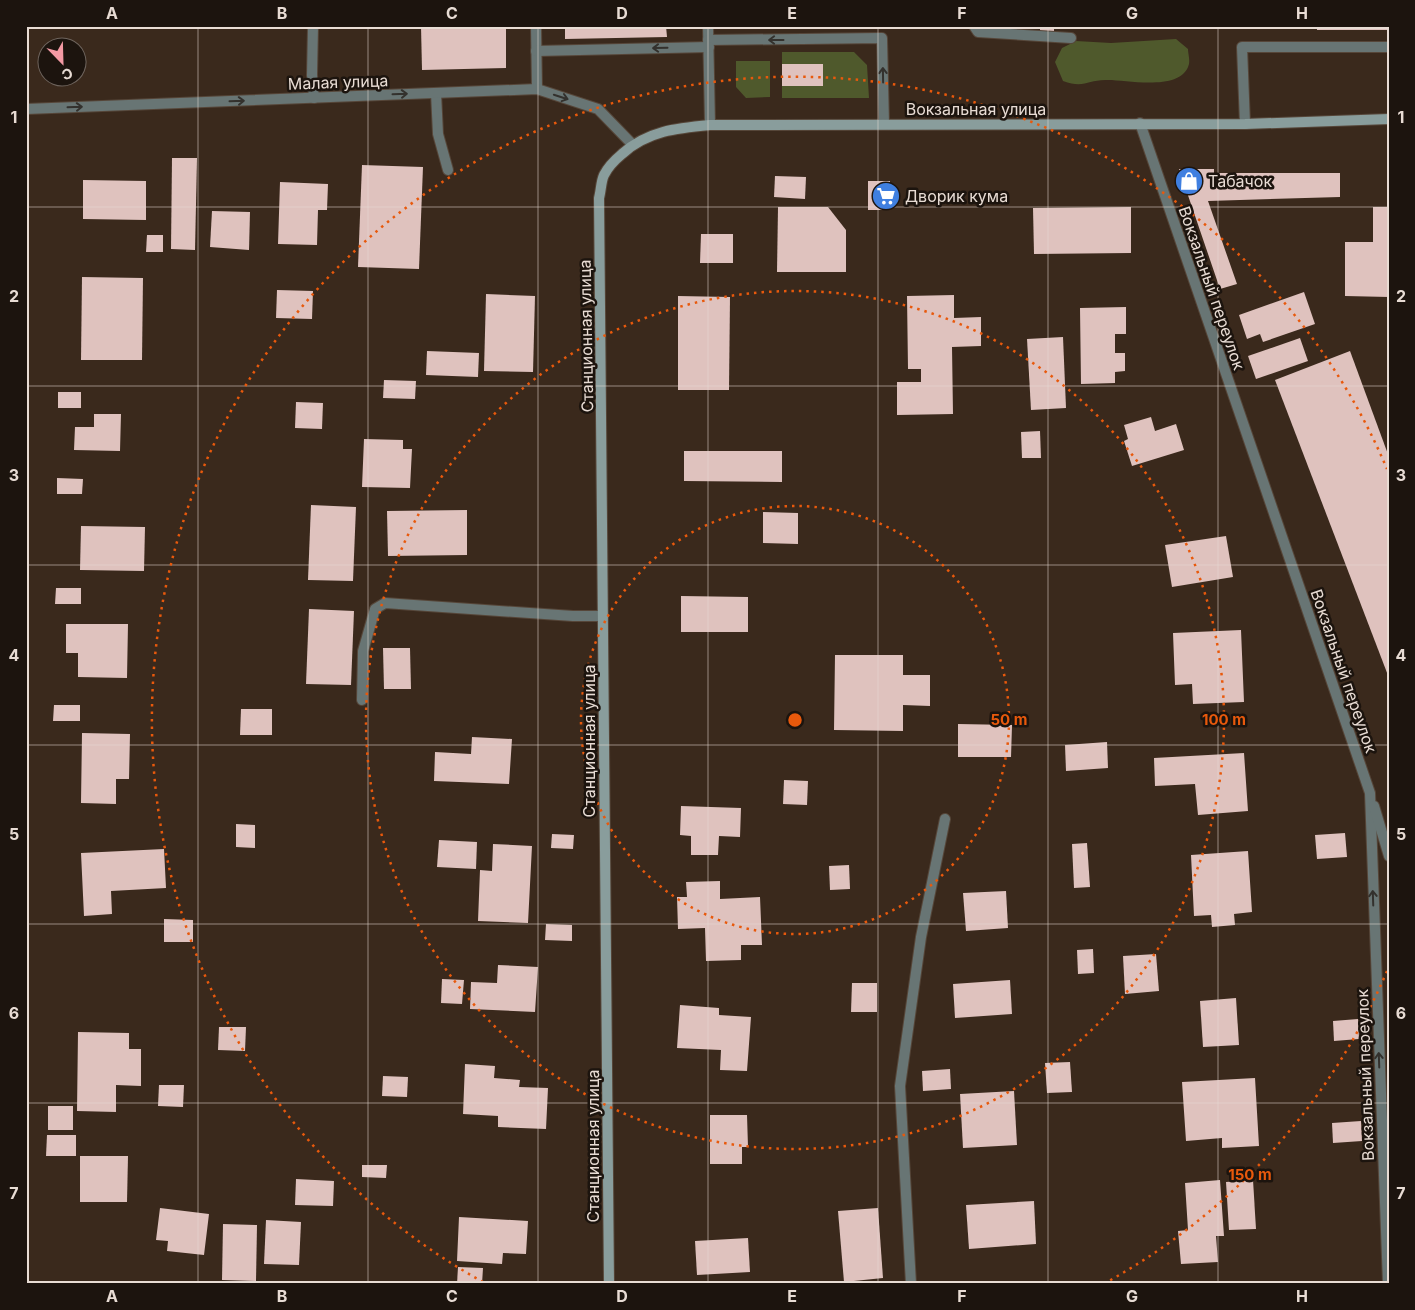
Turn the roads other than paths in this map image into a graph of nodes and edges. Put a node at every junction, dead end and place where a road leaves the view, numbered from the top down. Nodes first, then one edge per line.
1 (313, 26) edge
2 (536, 26) edge
3 (708, 26) edge
4 (974, 26) edge
5 (1070, 38) dead end
6 (708, 44) junction
7 (1389, 47) edge
8 (536, 51) junction
9 (537, 89) junction
10 (436, 93) junction
11 (314, 98) junction
12 (26, 109) edge
13 (1389, 119) edge
14 (1140, 123) junction
15 (884, 124) junction
16 (1245, 124) junction
17 (710, 125) junction
18 (632, 144) junction
19 (448, 170) dead end
20 (599, 198) joint
21 (603, 616) junction
22 (362, 700) dead end
23 (1370, 794) junction
24 (945, 819) dead end
25 (1389, 856) edge
26 (609, 1284) edge
27 (911, 1284) edge
28 (1388, 1284) edge

1 - 11 street
2 - 8 street
3 - 6 street
4 - 5 street
6 -> 8 street
15 -> 6 street
6 - 17 street
7 - 16 street
8 - 9 street
9 - 10 street, Малая улица
9 -> 18 street, Малая улица
11 -> 10 street, Малая улица
10 - 19 street
12 -> 11 street, Малая улица
13 - 16 main road, Вокзальная улица
14 - 15 main road, Вокзальная улица
14 - 16 main road, Вокзальная улица
14 - 23 street, Вокзальный переулок
15 - 17 main road, Вокзальная улица
17 - 18 main road, Вокзальная улица
18 - 20 main road, Вокзальная улица
20 - 21 main road, Станционная улица
21 - 22 street
21 - 26 main road, Станционная улица
23 - 25 street
28 -> 23 street, Вокзальный переулок
24 - 27 street

